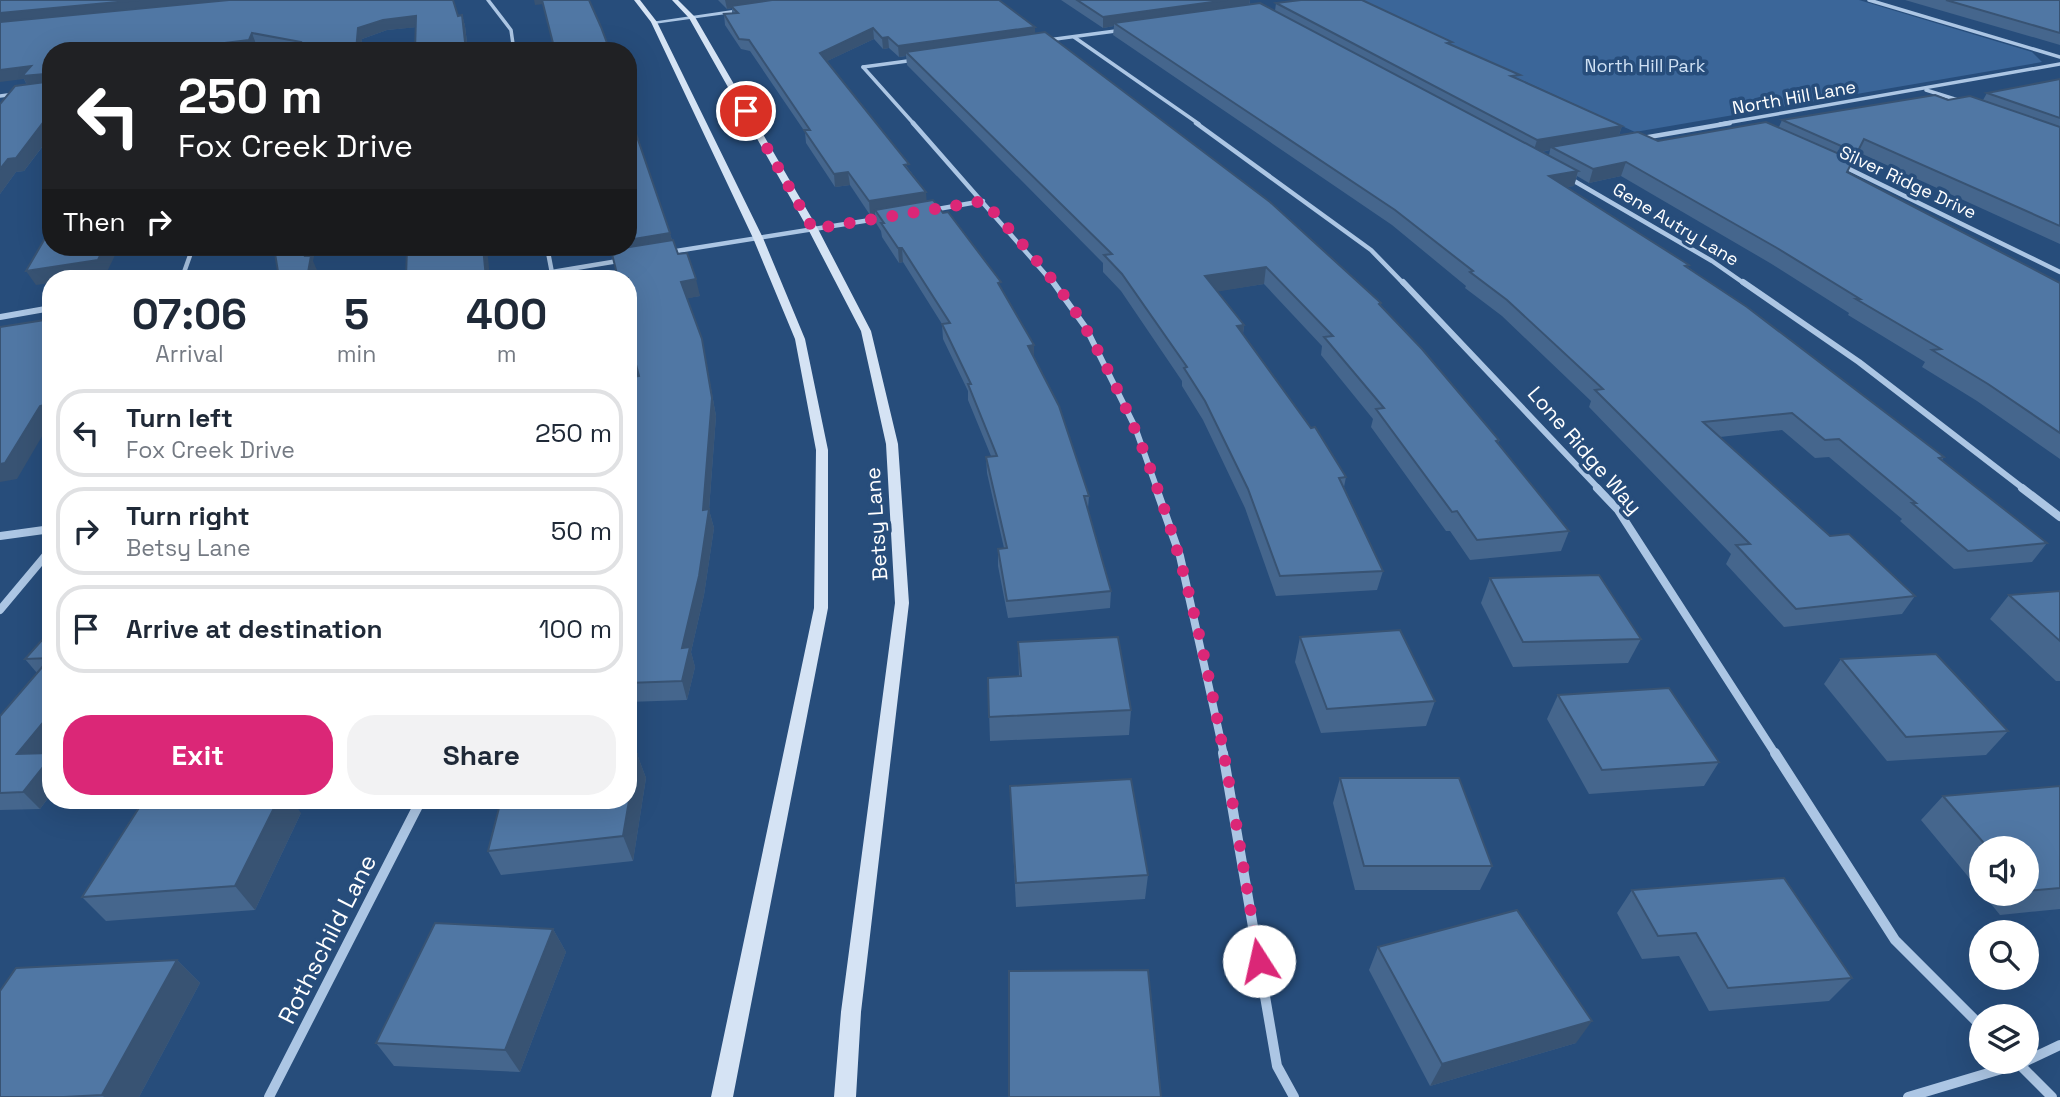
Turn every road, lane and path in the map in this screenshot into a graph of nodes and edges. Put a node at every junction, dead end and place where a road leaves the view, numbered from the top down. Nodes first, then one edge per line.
1 (488, 0) edge
2 (637, 0) edge
3 (675, 0) edge
4 (1869, 0) edge
5 (756, 9) edge
6 (692, 17) junction
7 (654, 22) junction
8 (1127, 29) edge
9 (1074, 37) junction
10 (1048, 41) edge
11 (513, 42) edge
12 (2060, 57) edge
13 (915, 60) edge
14 (2060, 64) edge
15 (1922, 89) junction
16 (25, 93) edge
17 (0, 96) edge
18 (1962, 102) edge
19 (1741, 121) junction
20 (1753, 127) edge
21 (1637, 139) edge
22 (1835, 162) edge
23 (1563, 174) edge
24 (984, 201) junction
25 (928, 210) edge
26 (887, 217) edge
27 (813, 229) junction
28 (758, 238) junction
29 (659, 254) edge
30 (632, 259) edge
31 (577, 270) edge
32 (2060, 272) edge
33 (42, 310) edge
34 (0, 317) edge
35 (2060, 517) edge
36 (42, 531) edge
37 (0, 536) edge
38 (42, 560) edge
39 (0, 610) edge
40 (416, 809) edge
41 (1969, 1015) edge
42 (2060, 1045) edge
43 (2039, 1055) edge
44 (1985, 1074) edge
45 (2032, 1074) edge
46 (269, 1097) edge
47 (722, 1097) edge
48 (845, 1097) edge
49 (1294, 1097) edge
50 (1908, 1097) edge
51 (2052, 1097) edge

1 - 11 street
2 - 7 main road
3 - 6 main road, Betsy Lane
4 - 12 street
5 - 6 street
6 - 7 street
6 - 27 main road, Betsy Lane
7 - 28 main road
8 - 9 street
9 - 10 street
9 - 41 street, Lone Ridge Way
13 - 24 street
14 - 15 street, North Hill Lane
15 - 18 street
15 - 19 street, North Hill Lane
16 - 17 street
19 - 20 street
19 - 21 street, North Hill Lane
22 - 32 street, Silver Ridge Drive
23 - 35 street, Gene Autry Lane
24 - 25 street
24 - 49 street
26 - 27 street
27 - 28 street
27 - 48 main road, Betsy Lane
28 - 29 street
28 - 47 main road
30 - 31 street
33 - 34 street
36 - 37 street
38 - 39 street
40 - 46 street, Rothschild Lane
42 - 43 street
44 - 50 street
45 - 51 street

